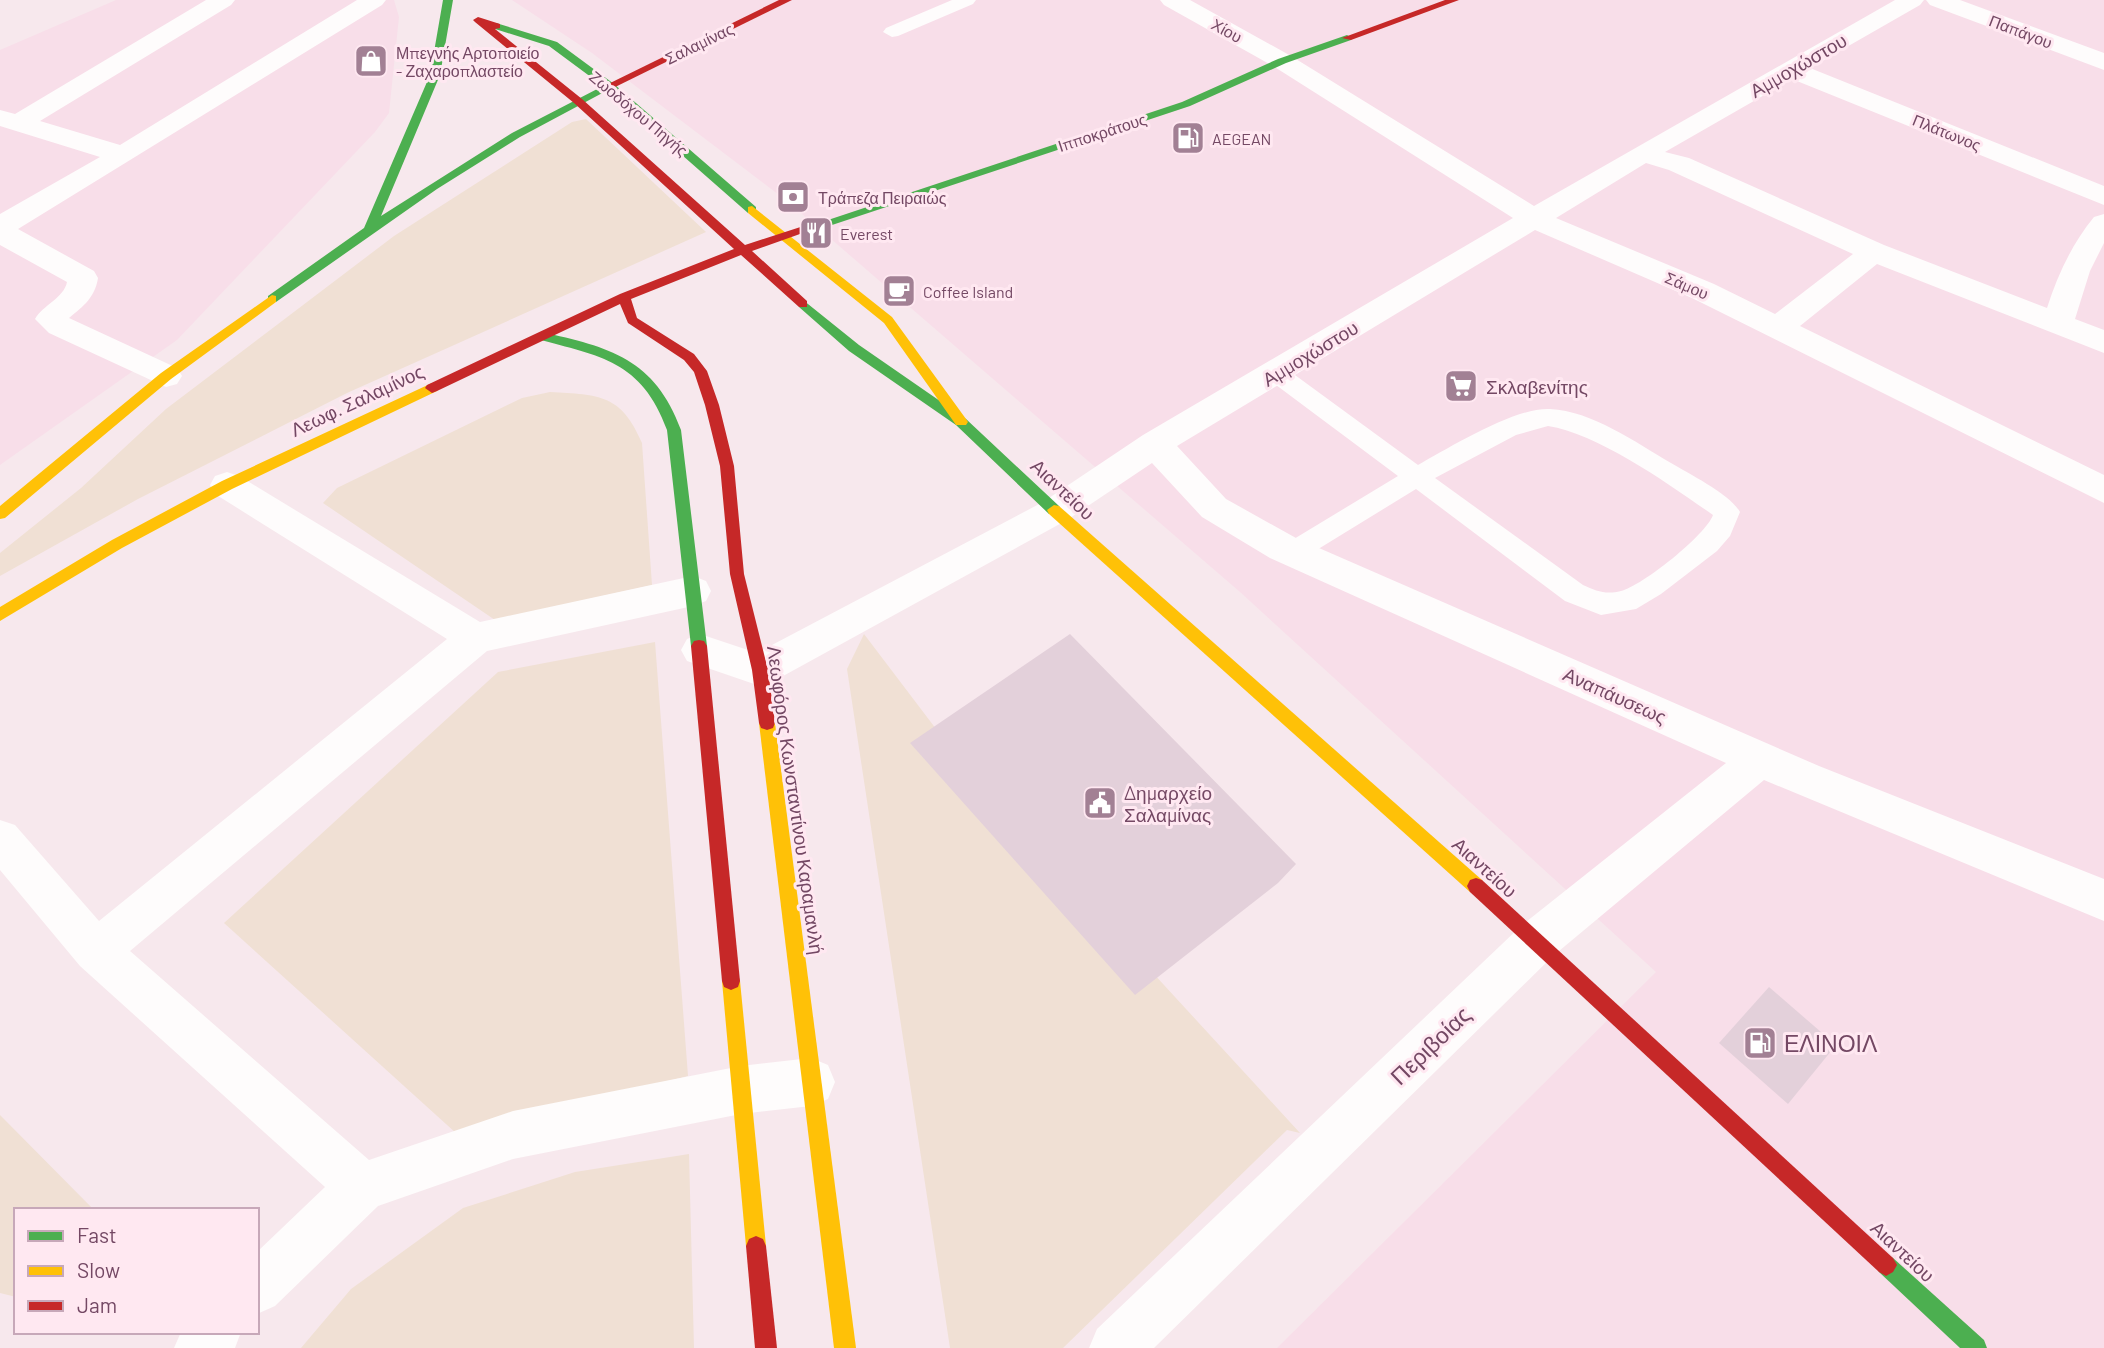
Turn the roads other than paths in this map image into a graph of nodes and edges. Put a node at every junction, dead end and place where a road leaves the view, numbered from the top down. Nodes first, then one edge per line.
1 (223, 0) edge
2 (374, 0) edge
3 (448, 0) edge
4 (967, 0) edge
5 (1172, 0) edge
6 (1454, 0) edge
7 (1912, 0) edge
8 (1938, 0) edge
9 (780, 1) edge
10 (478, 20) junction
11 (892, 32) dead end
12 (1282, 61) junction
13 (2104, 62) edge
14 (1790, 69) junction
15 (610, 86) junction
16 (578, 101) junction
17 (9, 120) edge
18 (1642, 154) junction
19 (123, 155) junction
20 (2104, 195) edge
21 (1534, 219) junction
22 (2104, 223) edge
23 (370, 228) junction
24 (783, 238) junction
25 (746, 251) junction
26 (1874, 252) junction
27 (624, 297) junction
28 (2058, 325) junction
29 (1777, 328) junction
30 (541, 336) junction
31 (2104, 342) edge
32 (1276, 373) junction
33 (166, 376) junction
34 (961, 422) junction
35 (1155, 444) junction
36 (78, 449) junction
37 (1415, 477) junction
38 (227, 485) junction
39 (2104, 490) edge
40 (1055, 511) junction
41 (0, 514) edge
42 (0, 522) edge
43 (1293, 552) junction
44 (693, 591) junction
45 (0, 615) edge
46 (476, 638) junction
47 (700, 650) junction
48 (760, 670) junction
49 (1760, 759) junction
50 (0, 839) edge
51 (2104, 900) edge
52 (1537, 941) junction
53 (96, 951) junction
54 (811, 1082) junction
55 (741, 1090) junction
56 (362, 1187) junction
57 (259, 1286) edge
58 (213, 1334) edge
59 (201, 1348) edge
60 (766, 1348) edge
61 (845, 1348) edge
62 (1116, 1348) edge
63 (1976, 1348) edge

1 - 17 street
2 - 19 street
3 - 10 main road, Ζωοδόχου Πηγής
3 - 23 main road
4 - 11 lane
5 - 12 street, Χίου
6 - 12 main road, Ιπποκράτους
7 - 14 street, Αμμοχώστου
8 - 13 street, Παπάγου
9 - 15 main road, Σαλαμίνας
10 - 15 main road, Ζωοδόχου Πηγής
10 - 16 main road, Ζωοδόχου Πηγής
12 - 21 street, Σάμου
12 - 24 main road, Ιπποκράτους
14 - 18 street, Αμμοχώστου
14 - 20 street, Πλάτωνος
15 - 16 main road
15 - 24 main road, Ζωοδόχου Πηγής
16 - 23 main road
16 - 25 main road, Ζωοδόχου Πηγής
17 - 19 street
18 - 21 street, Αμμοχώστου
18 - 26 street
19 - 33 street
21 - 29 street, Σάμου
21 - 32 street, Αμμοχώστου
22 - 28 street
23 - 33 main road
24 - 25 main road, Ιπποκράτους
24 - 34 main road, Αιαντείου
25 - 27 main road, Λεωφ. Σαλαμίνος
25 - 34 main road, Αιαντείου
26 - 28 street
26 - 29 street
27 - 30 main road, Λεωφ. Σαλαμίνος
27 - 48 main road, Λεωφόρος Κωνσταντίνου Καραμανλή
28 - 31 street
29 - 39 street, Σάμου
30 - 38 main road, Λεωφ. Σαλαμίνος
30 - 44 main road
32 - 35 street, Αμμοχώστου
32 - 37 lane
33 - 36 main road
34 - 40 main road, Αιαντείου
35 - 40 street, Αμμοχώστου
35 - 43 street, Αναπάυσεως
36 - 41 main road
36 - 42 main road
37 - 37 lane
37 - 43 lane
38 - 45 main road, Λεωφ. Σαλαμίνος
38 - 46 street
40 - 48 street, Αμμοχώστου
40 - 52 main road, Αιαντείου
43 - 49 street, Αναπάυσεως
44 - 46 street
44 - 47 main road
46 - 53 street
47 - 48 street
47 - 55 main road
48 - 54 main road, Λεωφόρος Κωνσταντίνου Καραμανλή
49 - 51 street, Αναπάυσεως
49 - 52 street, Περιβοίας
50 - 53 street
52 - 62 street, Περιβοίας
52 - 63 main road, Αιαντείου
53 - 56 street
54 - 55 street
54 - 61 main road, Λεωφόρος Κωνσταντίνου Καραμανλή
55 - 56 street
55 - 60 main road
56 - 57 street
58 - 59 street

